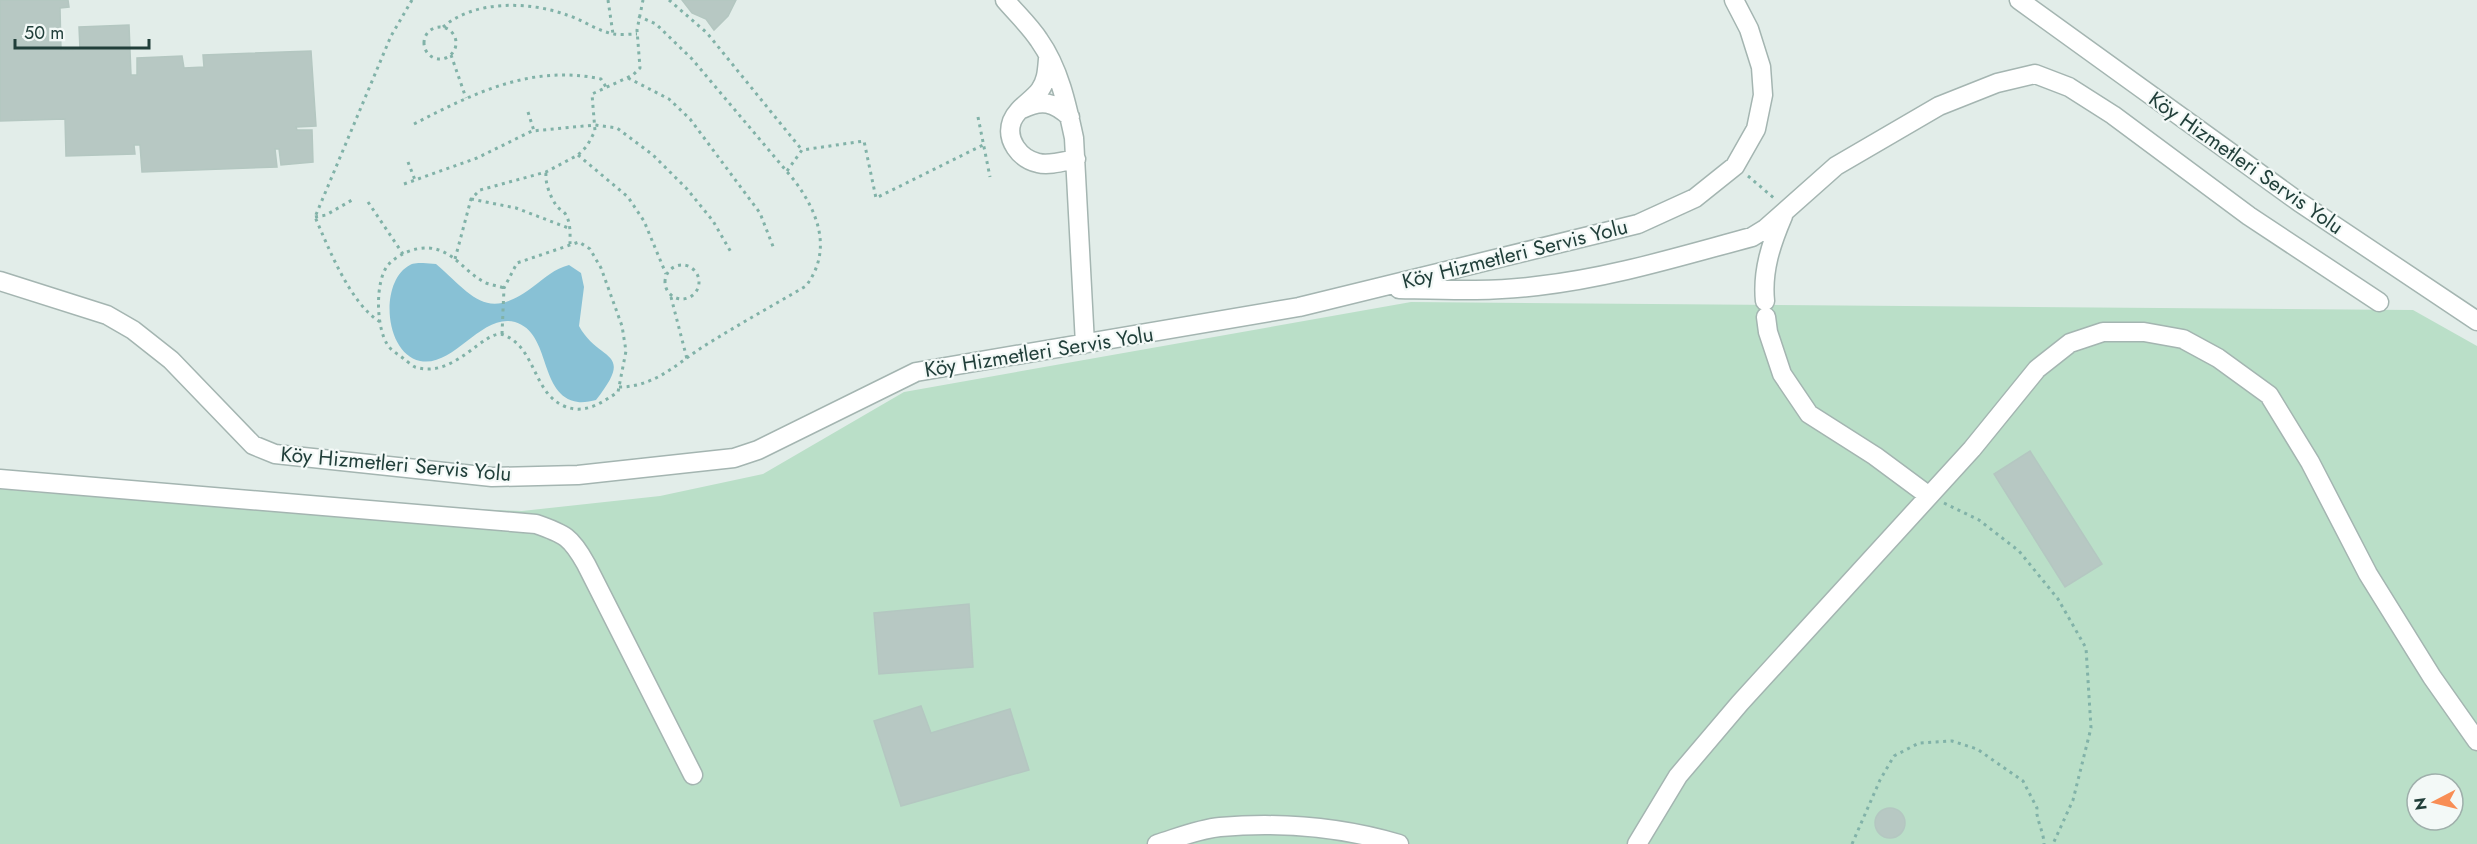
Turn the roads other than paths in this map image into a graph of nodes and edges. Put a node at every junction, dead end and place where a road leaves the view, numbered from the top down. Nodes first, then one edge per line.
1 (1005, 0) edge
2 (1734, 0) edge
3 (2019, 0) edge
4 (1048, 58) junction
5 (1020, 109) junction
6 (1070, 117) junction
7 (1076, 159) junction
8 (1785, 212) junction
9 (0, 281) edge
10 (1377, 288) junction
11 (2379, 302) dead end
12 (2477, 321) edge
13 (1085, 345) junction
14 (0, 479) edge
15 (1929, 496) junction
16 (2477, 741) edge
17 (693, 775) dead end
18 (1157, 844) edge
19 (1399, 844) edge
20 (1637, 844) edge

1 - 4 street
2 - 10 street, Köy Hizmetleri Servis Yolu
3 - 12 street, Köy Hizmetleri Servis Yolu
4 - 5 street
4 - 6 street
5 - 6 street
5 - 7 street
6 - 7 street
7 - 13 street
8 - 10 street
8 - 11 street
8 - 15 street
9 - 13 street, Köy Hizmetleri Servis Yolu
10 - 13 street, Köy Hizmetleri Servis Yolu
14 - 17 street
15 - 16 street
15 - 20 street
18 - 19 street

